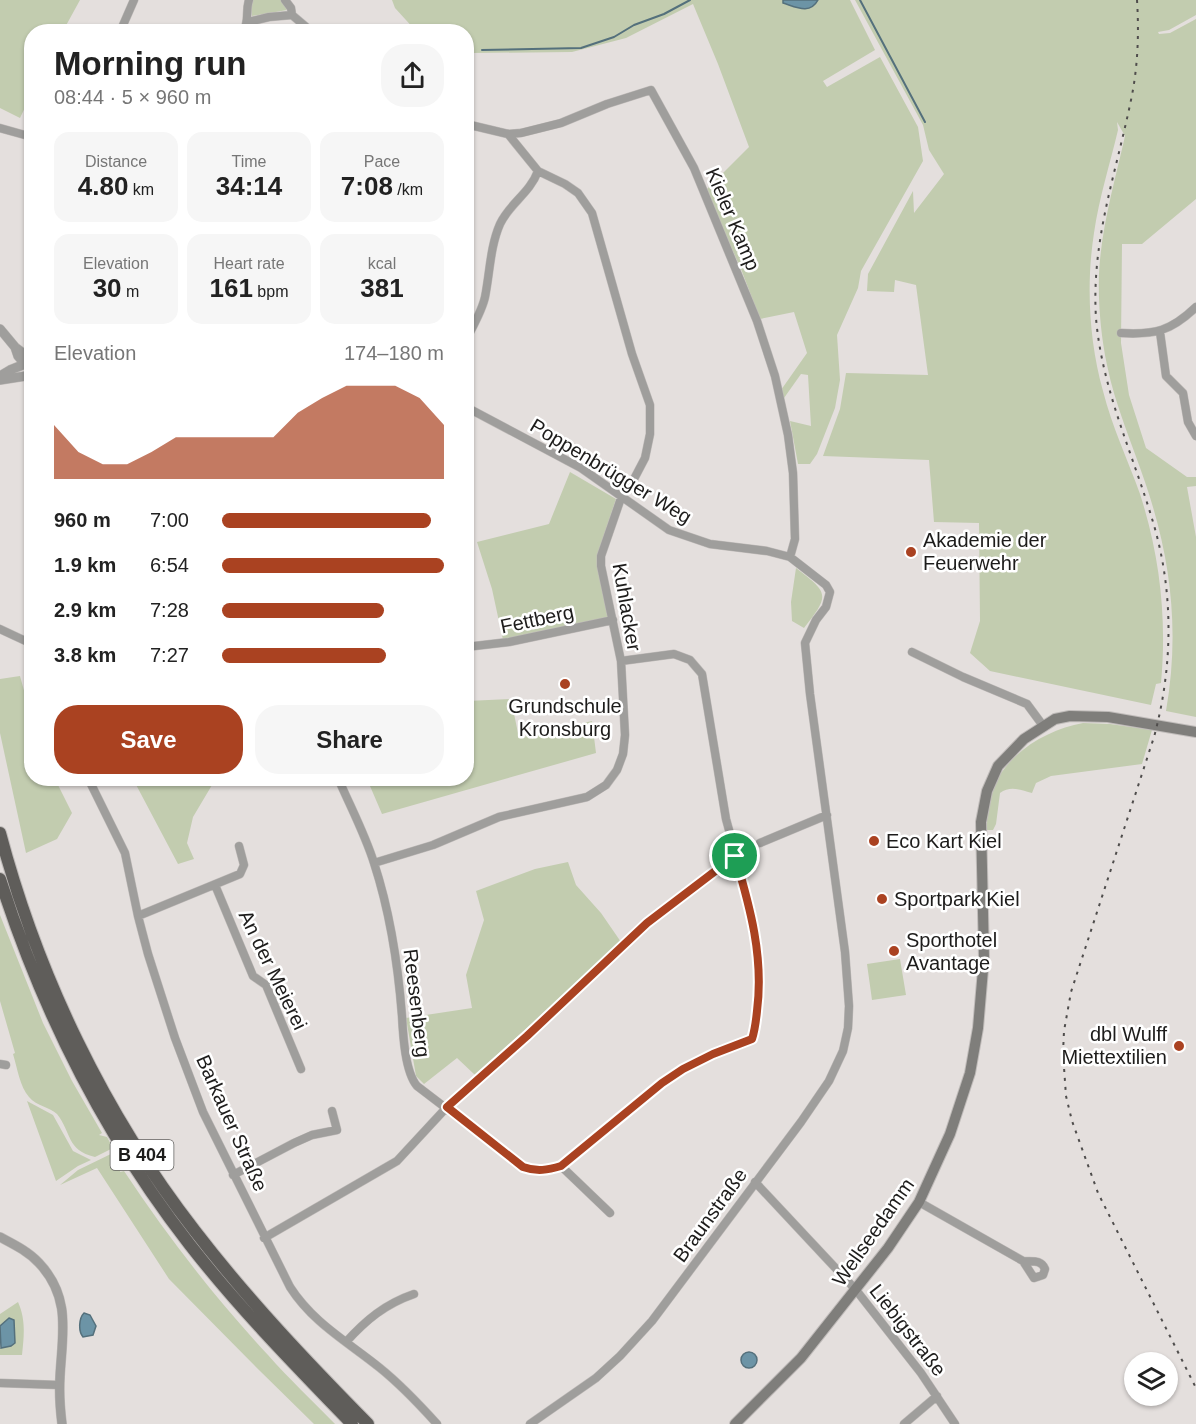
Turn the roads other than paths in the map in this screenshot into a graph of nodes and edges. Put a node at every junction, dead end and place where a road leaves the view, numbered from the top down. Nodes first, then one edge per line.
1 (134, 0) edge
2 (249, 0) edge
3 (285, 0) edge
4 (292, 15) junction
5 (248, 22) joint
6 (124, 24) edge
7 (303, 24) edge
8 (474, 126) edge
9 (0, 128) edge
10 (508, 134) junction
11 (24, 135) edge
12 (538, 171) junction
13 (1196, 307) edge
14 (474, 322) edge
15 (0, 329) edge
16 (1160, 332) junction
17 (1121, 333) dead end
18 (24, 362) edge
19 (24, 369) edge
20 (24, 370) edge
21 (0, 376) edge
22 (0, 380) edge
23 (474, 411) edge
24 (1192, 422) edge
25 (1196, 436) edge
26 (621, 498) junction
27 (790, 557) junction
28 (613, 620) junction
29 (0, 629) edge
30 (24, 640) edge
31 (805, 643) joint
32 (474, 646) edge
33 (912, 652) dead end
34 (621, 661) junction
35 (1047, 725) junction
36 (1196, 732) edge
37 (92, 786) edge
38 (341, 786) edge
39 (827, 815) junction
40 (0, 833) edge
41 (760, 843) dead end
42 (239, 846) dead end
43 (735, 856) junction
44 (374, 863) junction
45 (0, 879) edge
46 (215, 885) junction
47 (138, 916) junction
48 (301, 1069) dead end
49 (447, 1107) junction
50 (332, 1111) dead end
51 (561, 1166) junction
52 (233, 1175) junction
53 (755, 1182) junction
54 (919, 1202) junction
55 (610, 1213) dead end
56 (0, 1237) edge
57 (264, 1238) junction
58 (1023, 1262) dead end
59 (856, 1290) junction
60 (414, 1294) dead end
61 (346, 1342) junction
62 (0, 1383) edge
63 (59, 1385) junction
64 (938, 1396) junction
65 (62, 1424) edge
66 (352, 1424) edge
67 (368, 1424) edge
68 (437, 1424) edge
69 (530, 1424) edge
70 (735, 1424) edge
71 (904, 1424) edge
72 (955, 1424) edge

1 - 6 street
2 - 5 street
3 - 4 street
4 - 5 street
4 - 7 street
8 - 10 street, Kieler Kamp
9 - 11 street
10 - 12 street, Kuhlacker
10 - 27 street, Kieler Kamp
12 - 14 street
12 - 26 street, Kuhlacker
13 - 16 street
15 - 18 street
16 - 17 street
16 - 24 street
19 - 21 street
20 - 22 street
23 - 26 street, Poppenbrügger Weg
24 - 25 street
26 - 27 street, Poppenbrügger Weg
26 - 28 street, Kuhlacker
27 - 31 street, Poppenbrügger Weg
28 - 32 street, Fettberg
28 - 34 street, Kuhlacker
29 - 30 street
31 - 39 street, Braunstraße
33 - 35 street
34 - 43 street
34 - 44 street, Kuhlacker
35 - 36 main road, Wellseedamm
35 - 54 main road, Wellseedamm
37 - 47 street, Barkauer Straße
38 - 44 street, Reesenberg
39 - 41 street
39 - 53 street, Braunstraße
40 - 67 highway, B 404
42 - 46 street
43 - 49 street
43 - 51 street
44 - 49 street, Reesenberg
45 - 66 highway, B 404
46 - 47 street
46 - 48 street, An der Meierei
47 - 52 street, Barkauer Straße
49 - 51 street, Reesenberg
49 - 57 street
50 - 52 street
51 - 55 street
52 - 57 street, Barkauer Straße
53 - 59 street, Liebigstraße
53 - 69 street, Braunstraße
54 - 58 street
54 - 59 main road, Wellseedamm
56 - 63 street
57 - 61 street, Barkauer Straße
59 - 64 street, Liebigstraße
59 - 70 main road, Wellseedamm
60 - 61 street
61 - 68 street, Barkauer Straße
62 - 63 street
63 - 65 street
64 - 71 street
64 - 72 street, Liebigstraße

